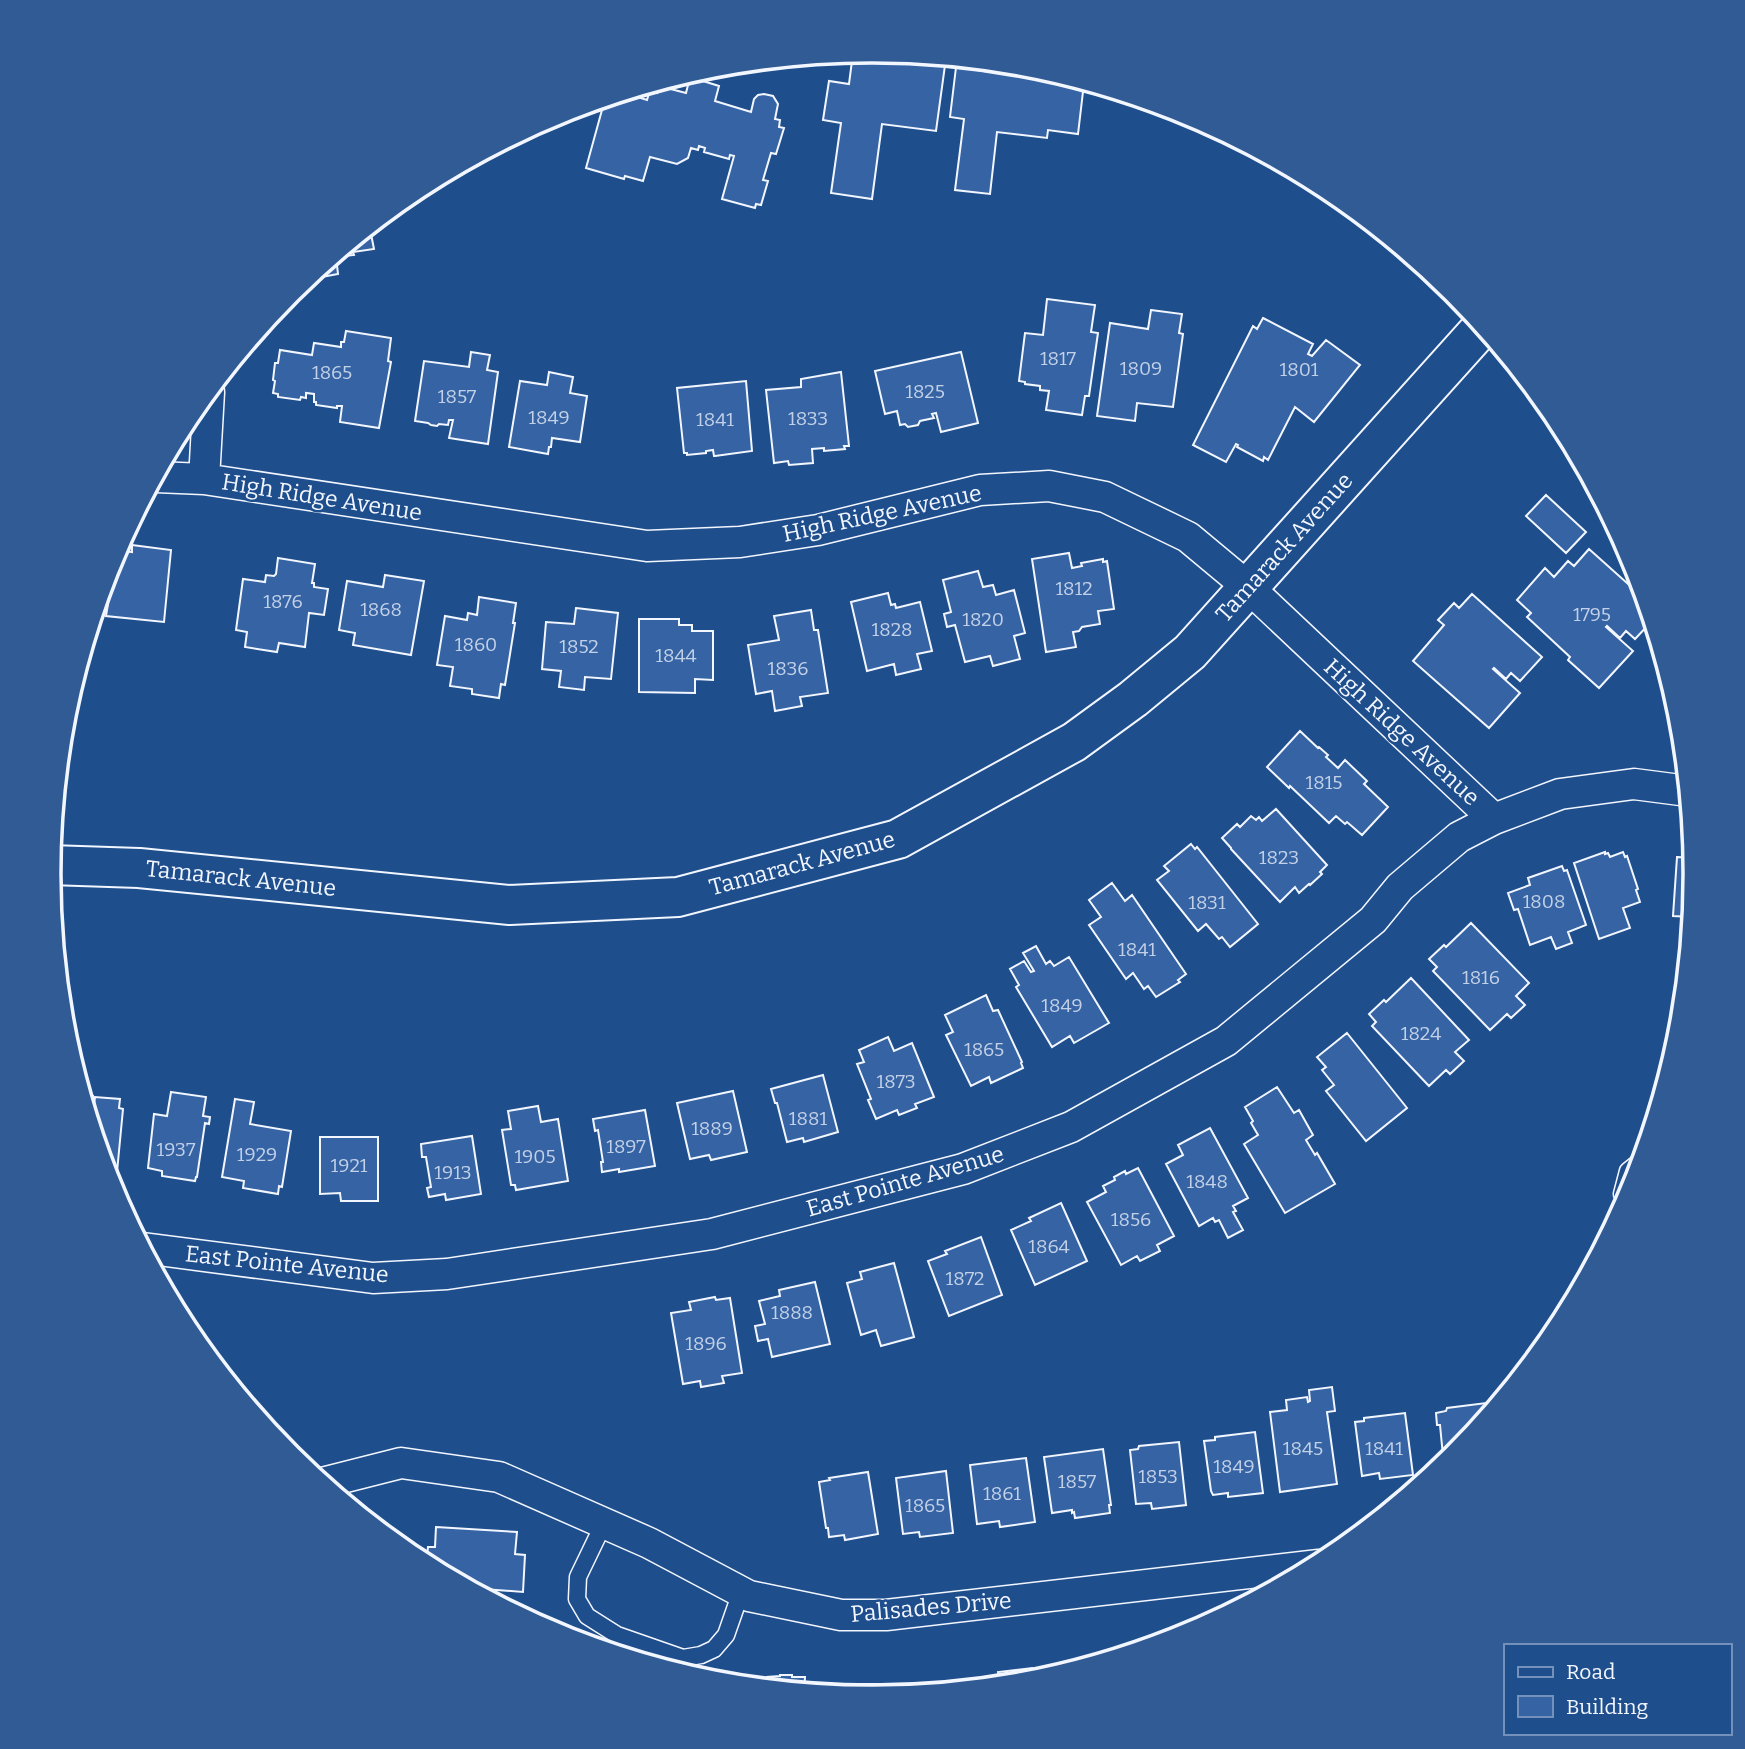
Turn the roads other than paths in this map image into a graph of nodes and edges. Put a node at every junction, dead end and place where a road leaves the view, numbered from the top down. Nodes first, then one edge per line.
1 (1476, 334) edge
2 (208, 410) edge
3 (166, 477) edge
4 (204, 479) junction
5 (1248, 587) junction
6 (1679, 790) edge
7 (1494, 818) junction
8 (61, 865) edge
9 (154, 1249) edge
10 (334, 1480) edge
11 (604, 1523) junction
12 (1293, 1568) edge
13 (740, 1592) junction

1 - 5 main road, Tamarack Avenue
2 - 4 street
3 - 4 street, High Ridge Avenue
4 - 5 street, High Ridge Avenue
5 - 7 street, High Ridge Avenue
5 - 8 main road, Tamarack Avenue
6 - 7 street, East Pointe Avenue
7 - 9 street, East Pointe Avenue
10 - 11 street, Palisades Drive
11 - 13 street, Palisades Drive
11 - 13 lane
12 - 13 street, Palisades Drive

